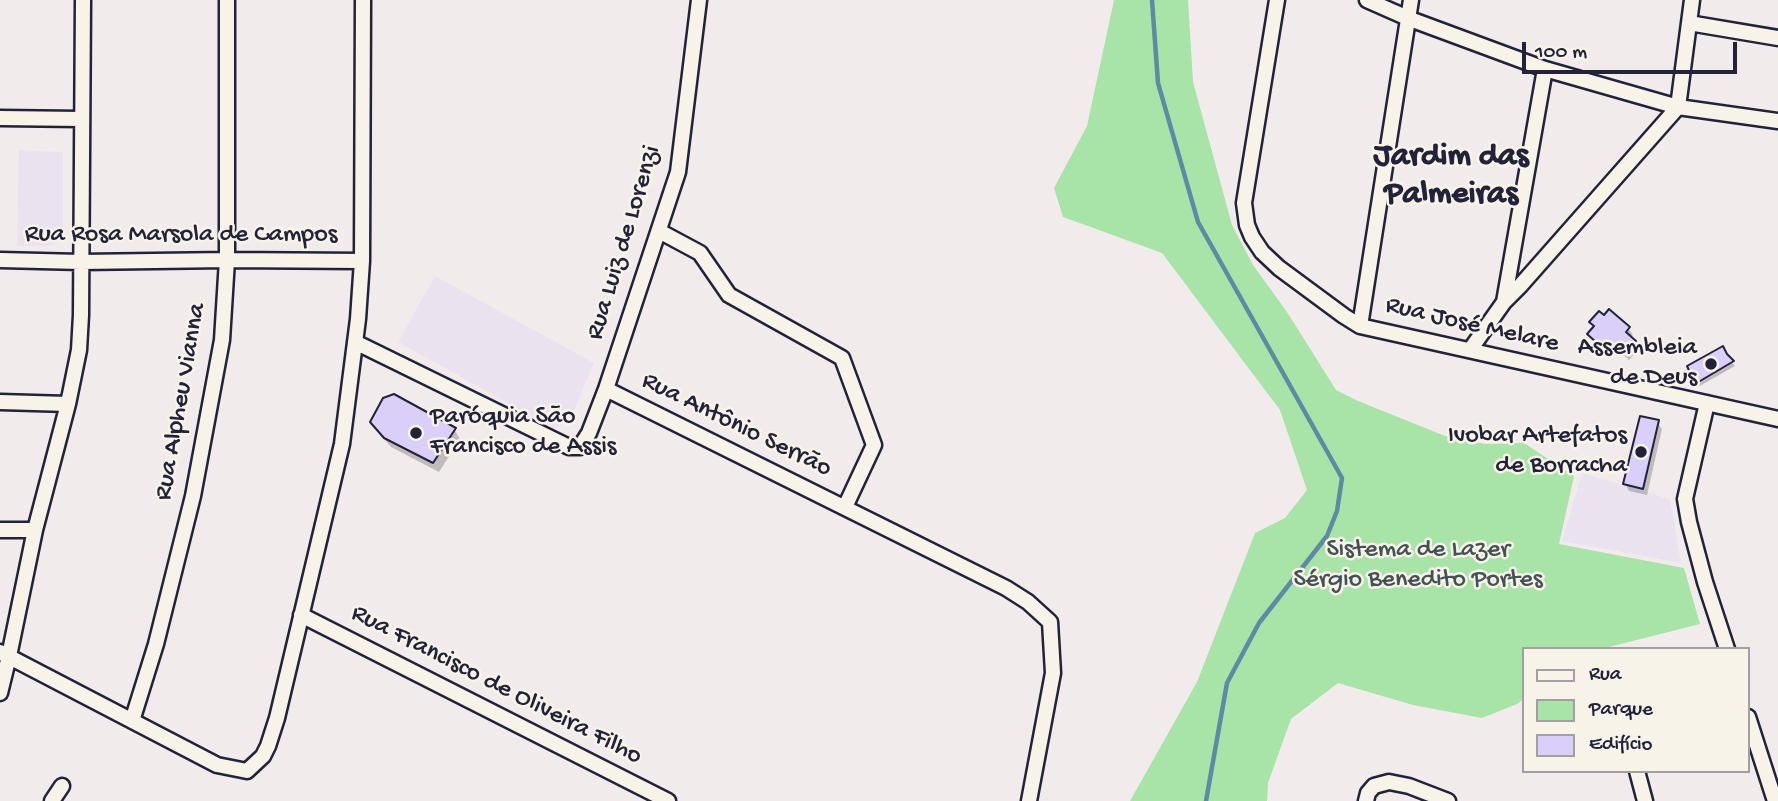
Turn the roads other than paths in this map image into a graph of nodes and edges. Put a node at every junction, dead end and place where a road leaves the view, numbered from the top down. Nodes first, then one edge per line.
1 (83, 0) edge
2 (228, 0) edge
3 (363, 0) edge
4 (699, 0) edge
5 (1277, 0) edge
6 (1367, 0) edge
7 (1411, 0) edge
8 (1692, 0) edge
9 (1410, 19) junction
10 (1689, 23) junction
11 (1778, 37) edge
12 (1545, 69) junction
13 (1678, 107) junction
14 (0, 118) edge
15 (81, 119) junction
16 (1778, 121) edge
17 (659, 231) junction
18 (0, 260) edge
19 (227, 260) junction
20 (362, 261) junction
21 (81, 262) junction
22 (1504, 302) junction
23 (1360, 326) junction
24 (355, 342) junction
25 (1469, 351) junction
26 (606, 388) junction
27 (0, 402) edge
28 (1707, 403) junction
29 (68, 404) junction
30 (1778, 419) edge
31 (845, 507) junction
32 (0, 530) edge
33 (34, 530) junction
34 (301, 615) junction
35 (1726, 647) edge
36 (5, 654) edge
37 (0, 692) edge
38 (132, 721) junction
39 (1750, 722) edge
40 (1638, 773) edge
41 (1774, 783) edge
42 (62, 786) dead end
43 (52, 801) edge
44 (668, 801) edge
45 (1029, 801) edge
46 (1366, 801) edge
47 (1448, 801) edge
48 (1645, 801) edge
49 (1775, 801) edge

1 - 15 street
2 - 19 street, Rua Alpheu Vianna
3 - 20 street
4 - 17 street, Rua Luiz de Lorenzi
5 - 23 street
6 - 9 street
7 - 9 street
8 - 10 street
9 - 12 street
9 - 23 street
10 - 11 street
10 - 13 street
12 - 13 street
12 - 22 street
13 - 16 street
13 - 22 street
14 - 15 street
15 - 21 street
17 - 26 street, Rua Luiz de Lorenzi
17 - 31 street
18 - 21 street, Rua Rosa Marsola de Campos
19 - 20 street, Rua Rosa Marsola de Campos
19 - 21 street, Rua Rosa Marsola de Campos
19 - 38 street, Rua Alpheu Vianna
20 - 24 street
21 - 29 street
22 - 25 street
23 - 25 street, Rua José Melare
24 - 26 street, Rua Luiz de Lorenzi
24 - 34 street
25 - 28 street, Rua José Melare
26 - 31 street, Rua Antônio Serrão
27 - 29 street
28 - 30 street, Rua José Melare
28 - 35 street
29 - 33 street
31 - 45 street, Rua Antônio Serrão
32 - 33 street
33 - 36 street
34 - 38 street
34 - 44 street, Rua Francisco de Oliveira Filho
36 - 37 street
36 - 38 street
39 - 41 street
40 - 48 street
41 - 49 street
42 - 43 street
46 - 47 street

